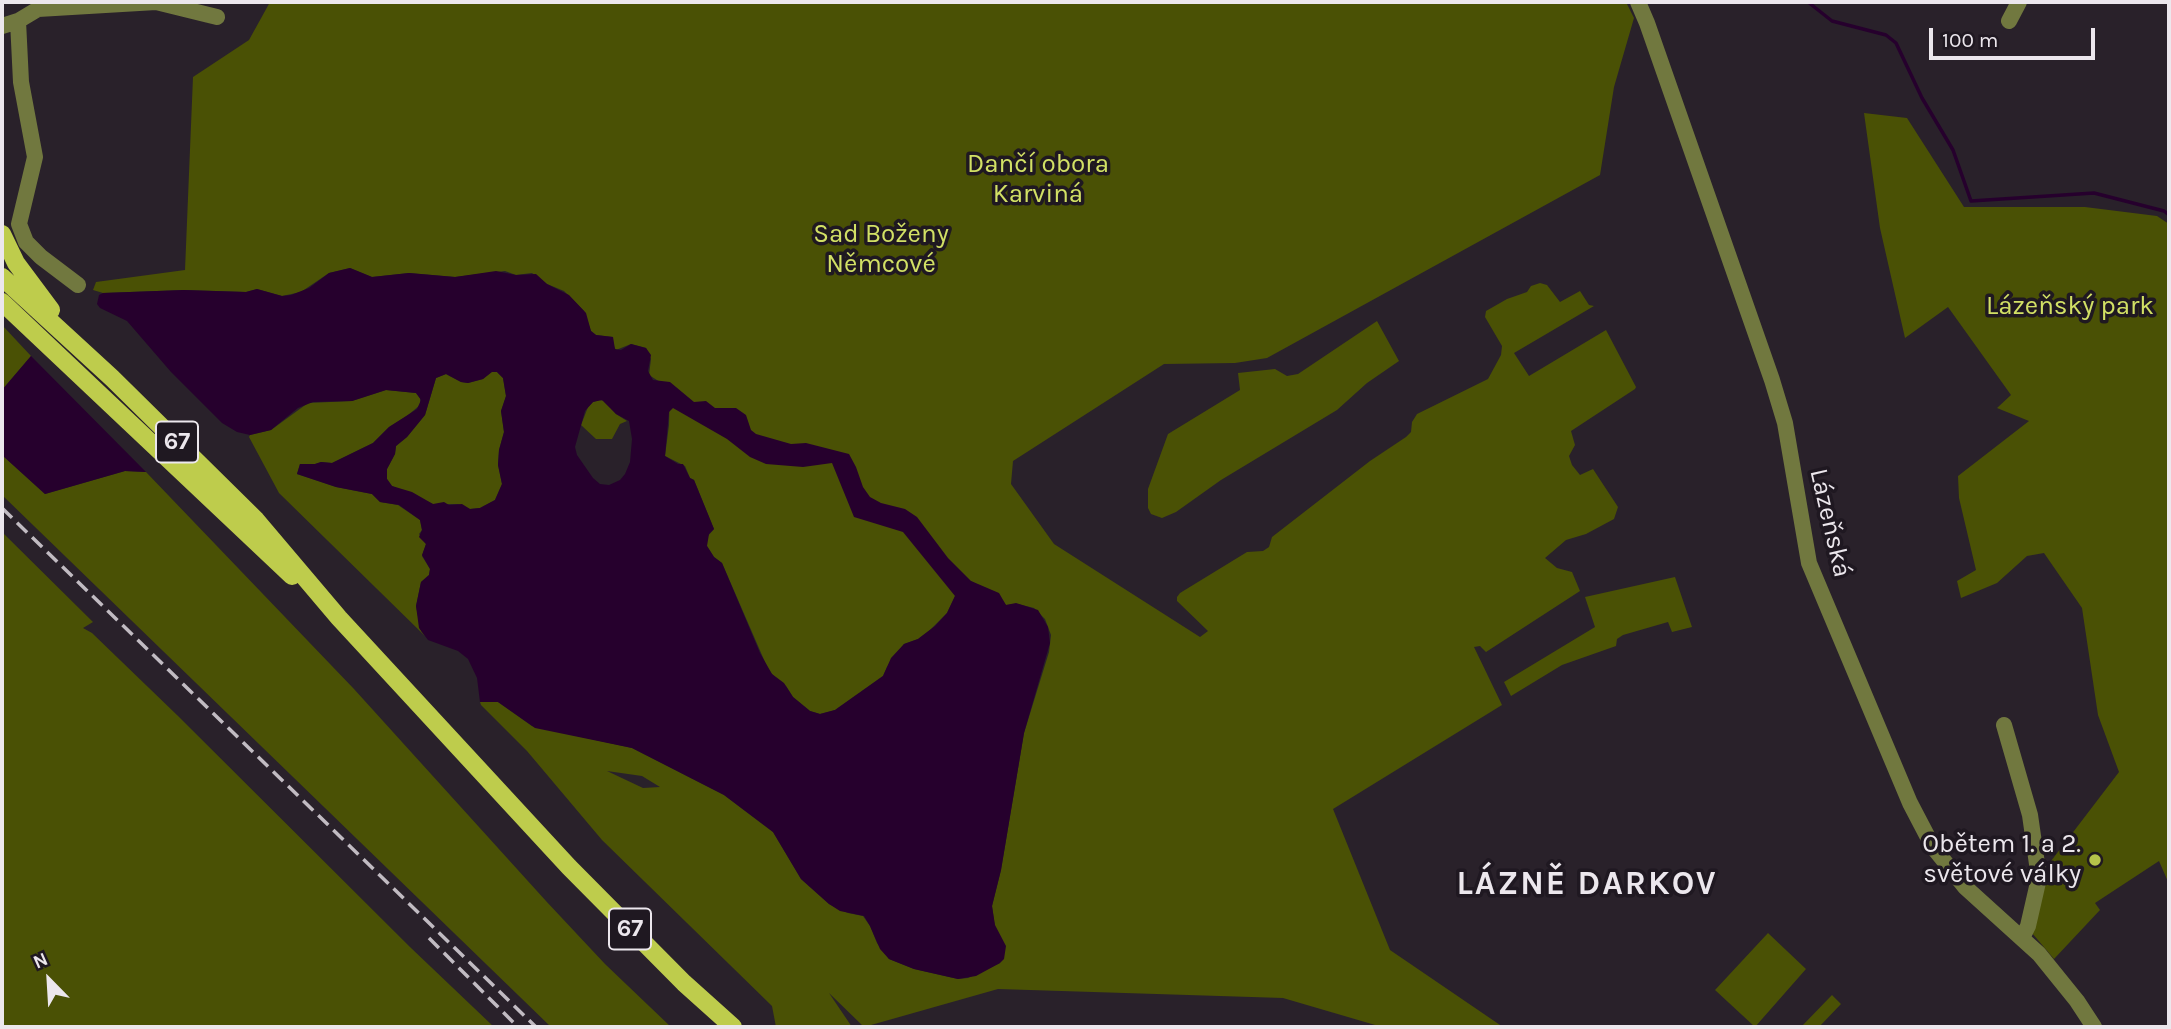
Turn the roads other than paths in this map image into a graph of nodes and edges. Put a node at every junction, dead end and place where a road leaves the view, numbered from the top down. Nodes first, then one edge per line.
1 (2019, 2) edge
2 (1640, 6) edge
3 (217, 17) dead end
4 (18, 21) junction
5 (2009, 22) dead end
6 (2, 26) edge
7 (2, 234) edge
8 (2, 277) edge
9 (78, 285) dead end
10 (2, 302) edge
11 (112, 378) junction
12 (339, 618) junction
13 (2004, 725) dead end
14 (2022, 938) junction
15 (733, 1027) edge
16 (2094, 1027) edge

1 - 5 street
2 - 14 street, Lázeňská
3 - 4 street
4 - 6 street
4 - 9 street
7 - 11 main road
8 - 11 main road, 67
10 - 12 main road, 67
11 - 12 main road, 67
12 - 15 main road, 67
13 - 14 street
14 - 16 street, Lázeňská

